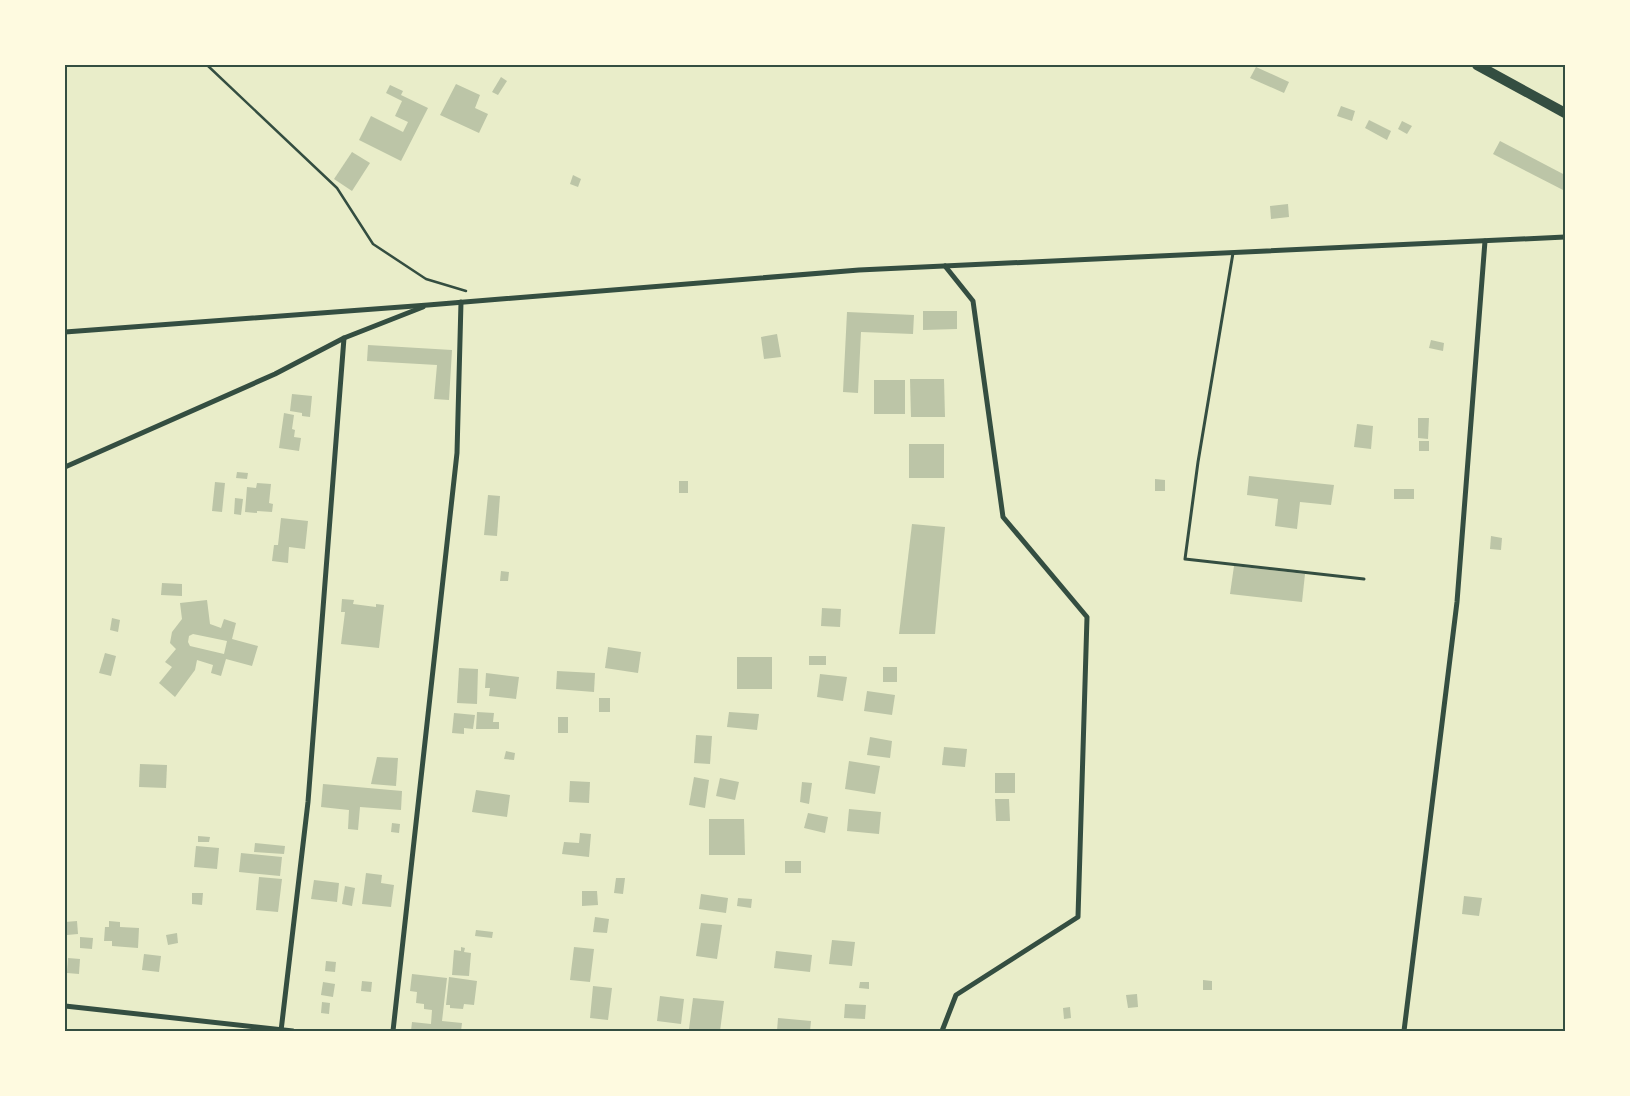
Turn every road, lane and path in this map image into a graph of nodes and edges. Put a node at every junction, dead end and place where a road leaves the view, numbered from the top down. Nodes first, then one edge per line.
1 (206, 65) edge
2 (1477, 65) edge
3 (1565, 113) edge
4 (1565, 237) edge
5 (1484, 241) junction
6 (1233, 253) junction
7 (945, 266) junction
8 (468, 292) dead end
9 (461, 302) junction
10 (428, 305) junction
11 (65, 332) edge
12 (344, 338) junction
13 (65, 467) edge
14 (1364, 578) dead end
15 (65, 1006) edge
16 (281, 1030) edge
17 (293, 1031) edge
18 (393, 1031) edge
19 (942, 1031) edge
20 (1404, 1031) edge

1 - 8 path
2 - 3 main road
4 - 5 street
5 - 6 street
5 - 20 street
6 - 7 street
6 - 14 lane
7 - 9 street
7 - 19 street
9 - 10 street
9 - 18 street
10 - 11 street
10 - 12 street
12 - 13 street
12 - 16 street
15 - 16 street
16 - 17 street

